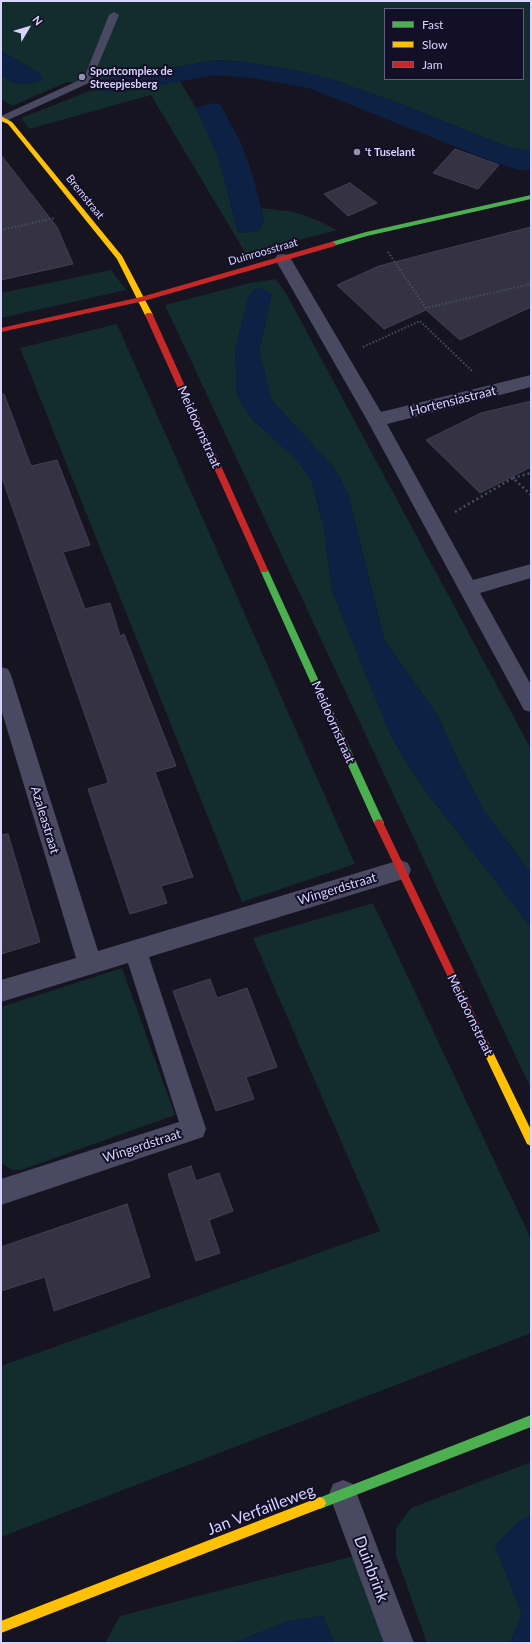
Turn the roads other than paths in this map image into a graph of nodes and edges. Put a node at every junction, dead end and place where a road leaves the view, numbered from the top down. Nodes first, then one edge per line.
1 (114, 15) dead end
2 (2, 118) edge
3 (531, 197) edge
4 (283, 259) junction
5 (142, 299) junction
6 (1, 330) edge
7 (531, 381) edge
8 (376, 420) junction
9 (531, 571) edge
10 (468, 589) junction
11 (1, 675) edge
12 (531, 704) edge
13 (8, 721) edge
14 (400, 870) junction
15 (135, 950) junction
16 (90, 964) junction
17 (1, 991) edge
18 (531, 1141) edge
19 (1, 1192) edge
20 (531, 1421) edge
21 (343, 1494) junction
22 (1, 1627) edge
23 (399, 1643) edge

1 - 2 lane
2 - 5 street, Bremstraat
3 - 4 street, Duinroosstraat
4 - 5 street, Duinroosstraat
4 - 8 street
5 - 6 street, Duinroosstraat
5 - 14 street, Meidoornstraat
7 - 8 street, Hortensiastraat
8 - 10 street
9 - 10 street
10 - 12 street
11 - 13 street, Azaleastraat
13 - 16 street, Azaleastraat
14 - 15 street, Wingerdstraat
14 - 18 street, Meidoornstraat
15 - 16 street, Wingerdstraat
15 - 19 street, Wingerdstraat
16 - 17 street, Wingerdstraat
20 - 21 street, Jan Verfailleweg
21 - 22 street, Jan Verfailleweg
21 - 23 street, Duinbrink

